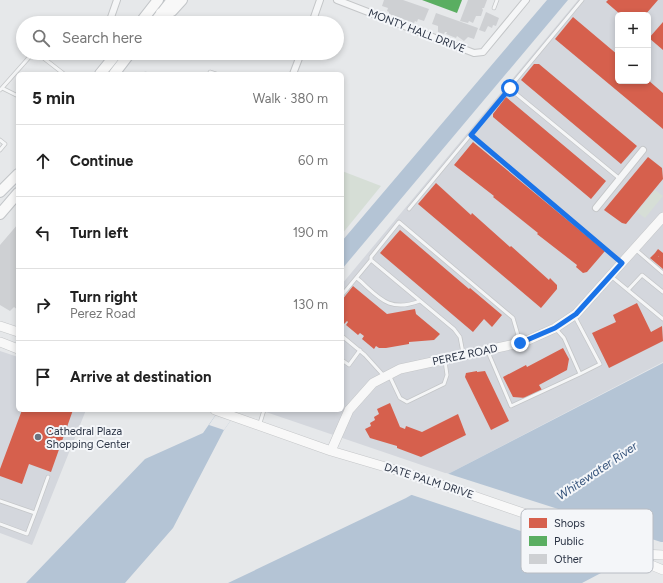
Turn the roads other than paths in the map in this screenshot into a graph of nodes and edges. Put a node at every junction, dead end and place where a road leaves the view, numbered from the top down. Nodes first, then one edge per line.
1 (117, 0) edge
2 (158, 0) edge
3 (172, 0) edge
4 (182, 0) edge
5 (320, 0) edge
6 (337, 0) edge
7 (497, 0) edge
8 (526, 0) edge
9 (582, 0) edge
10 (494, 8) dead end
11 (162, 13) junction
12 (111, 16) edge
13 (145, 16) edge
14 (160, 16) edge
15 (314, 16) edge
16 (27, 60) edge
17 (44, 60) edge
18 (111, 60) edge
19 (125, 60) edge
20 (298, 60) edge
21 (18, 71) edge
22 (60, 72) edge
23 (102, 72) edge
24 (116, 72) edge
25 (294, 72) edge
26 (16, 73) edge
27 (510, 88) junction
28 (1, 89) edge
29 (16, 95) edge
30 (471, 135) junction
31 (0, 140) edge
32 (0, 150) edge
33 (643, 150) dead end
34 (16, 176) edge
35 (620, 179) junction
36 (0, 192) edge
37 (16, 195) edge
38 (16, 202) edge
39 (596, 208) dead end
40 (409, 209) dead end
41 (0, 214) edge
42 (663, 217) edge
43 (635, 249) junction
44 (371, 260) junction
45 (622, 263) junction
46 (663, 273) edge
47 (611, 276) junction
48 (356, 278) junction
49 (628, 290) junction
50 (663, 292) edge
51 (344, 293) edge
52 (420, 301) junction
53 (574, 316) junction
54 (663, 319) edge
55 (0, 326) edge
56 (555, 328) junction
57 (16, 331) edge
58 (344, 338) edge
59 (0, 342) edge
60 (520, 343) junction
61 (16, 348) edge
62 (360, 350) junction
63 (487, 350) junction
64 (464, 355) junction
65 (444, 359) junction
66 (344, 361) edge
67 (580, 374) junction
68 (386, 375) junction
69 (221, 412) edge
70 (263, 412) edge
71 (259, 426) junction
72 (331, 451) junction
73 (48, 477) dead end
74 (0, 501) edge
75 (521, 512) edge
76 (35, 513) junction
77 (0, 524) edge
78 (653, 555) edge
79 (663, 555) edge
80 (653, 566) edge
81 (663, 570) edge

1 - 12 street
2 - 13 main road
3 - 11 main road
4 - 11 main road
5 - 15 street
6 - 8 street, MONTY HALL DRIVE
7 - 10 lane
9 - 27 lane
11 - 14 main road
16 - 21 lane
17 - 22 lane
18 - 23 main road
19 - 24 main road
20 - 25 street
26 - 28 lane
27 - 30 lane
27 - 35 lane
28 - 29 lane
30 - 40 lane
30 - 45 lane
31 - 32 lane
33 - 35 street
34 - 36 main road
35 - 39 street
37 - 41 main road
38 - 41 main road
42 - 43 main road, PEREZ ROAD
43 - 45 main road, PEREZ ROAD
43 - 46 lane
44 - 48 lane
44 - 52 lane
44 - 60 lane
45 - 47 main road, PEREZ ROAD
47 - 49 lane
47 - 53 main road, PEREZ ROAD
48 - 51 lane
48 - 52 lane
49 - 50 lane
49 - 54 lane
52 - 64 lane
53 - 56 main road, PEREZ ROAD
53 - 67 lane
55 - 57 main road
56 - 60 main road, PEREZ ROAD
56 - 67 lane
58 - 62 lane
59 - 61 main road
60 - 63 main road, PEREZ ROAD
62 - 66 lane
62 - 68 lane
63 - 64 main road, PEREZ ROAD
63 - 67 lane
64 - 65 main road, PEREZ ROAD
65 - 68 main road, PEREZ ROAD
65 - 68 lane
68 - 72 main road, PEREZ ROAD
69 - 71 main road, DATE PALM DRIVE
70 - 71 lane
71 - 72 main road, DATE PALM DRIVE
72 - 75 main road, DATE PALM DRIVE
73 - 76 lane
74 - 76 lane
76 - 77 lane
78 - 79 main road, DATE PALM DRIVE
80 - 81 main road, DATE PALM DRIVE

